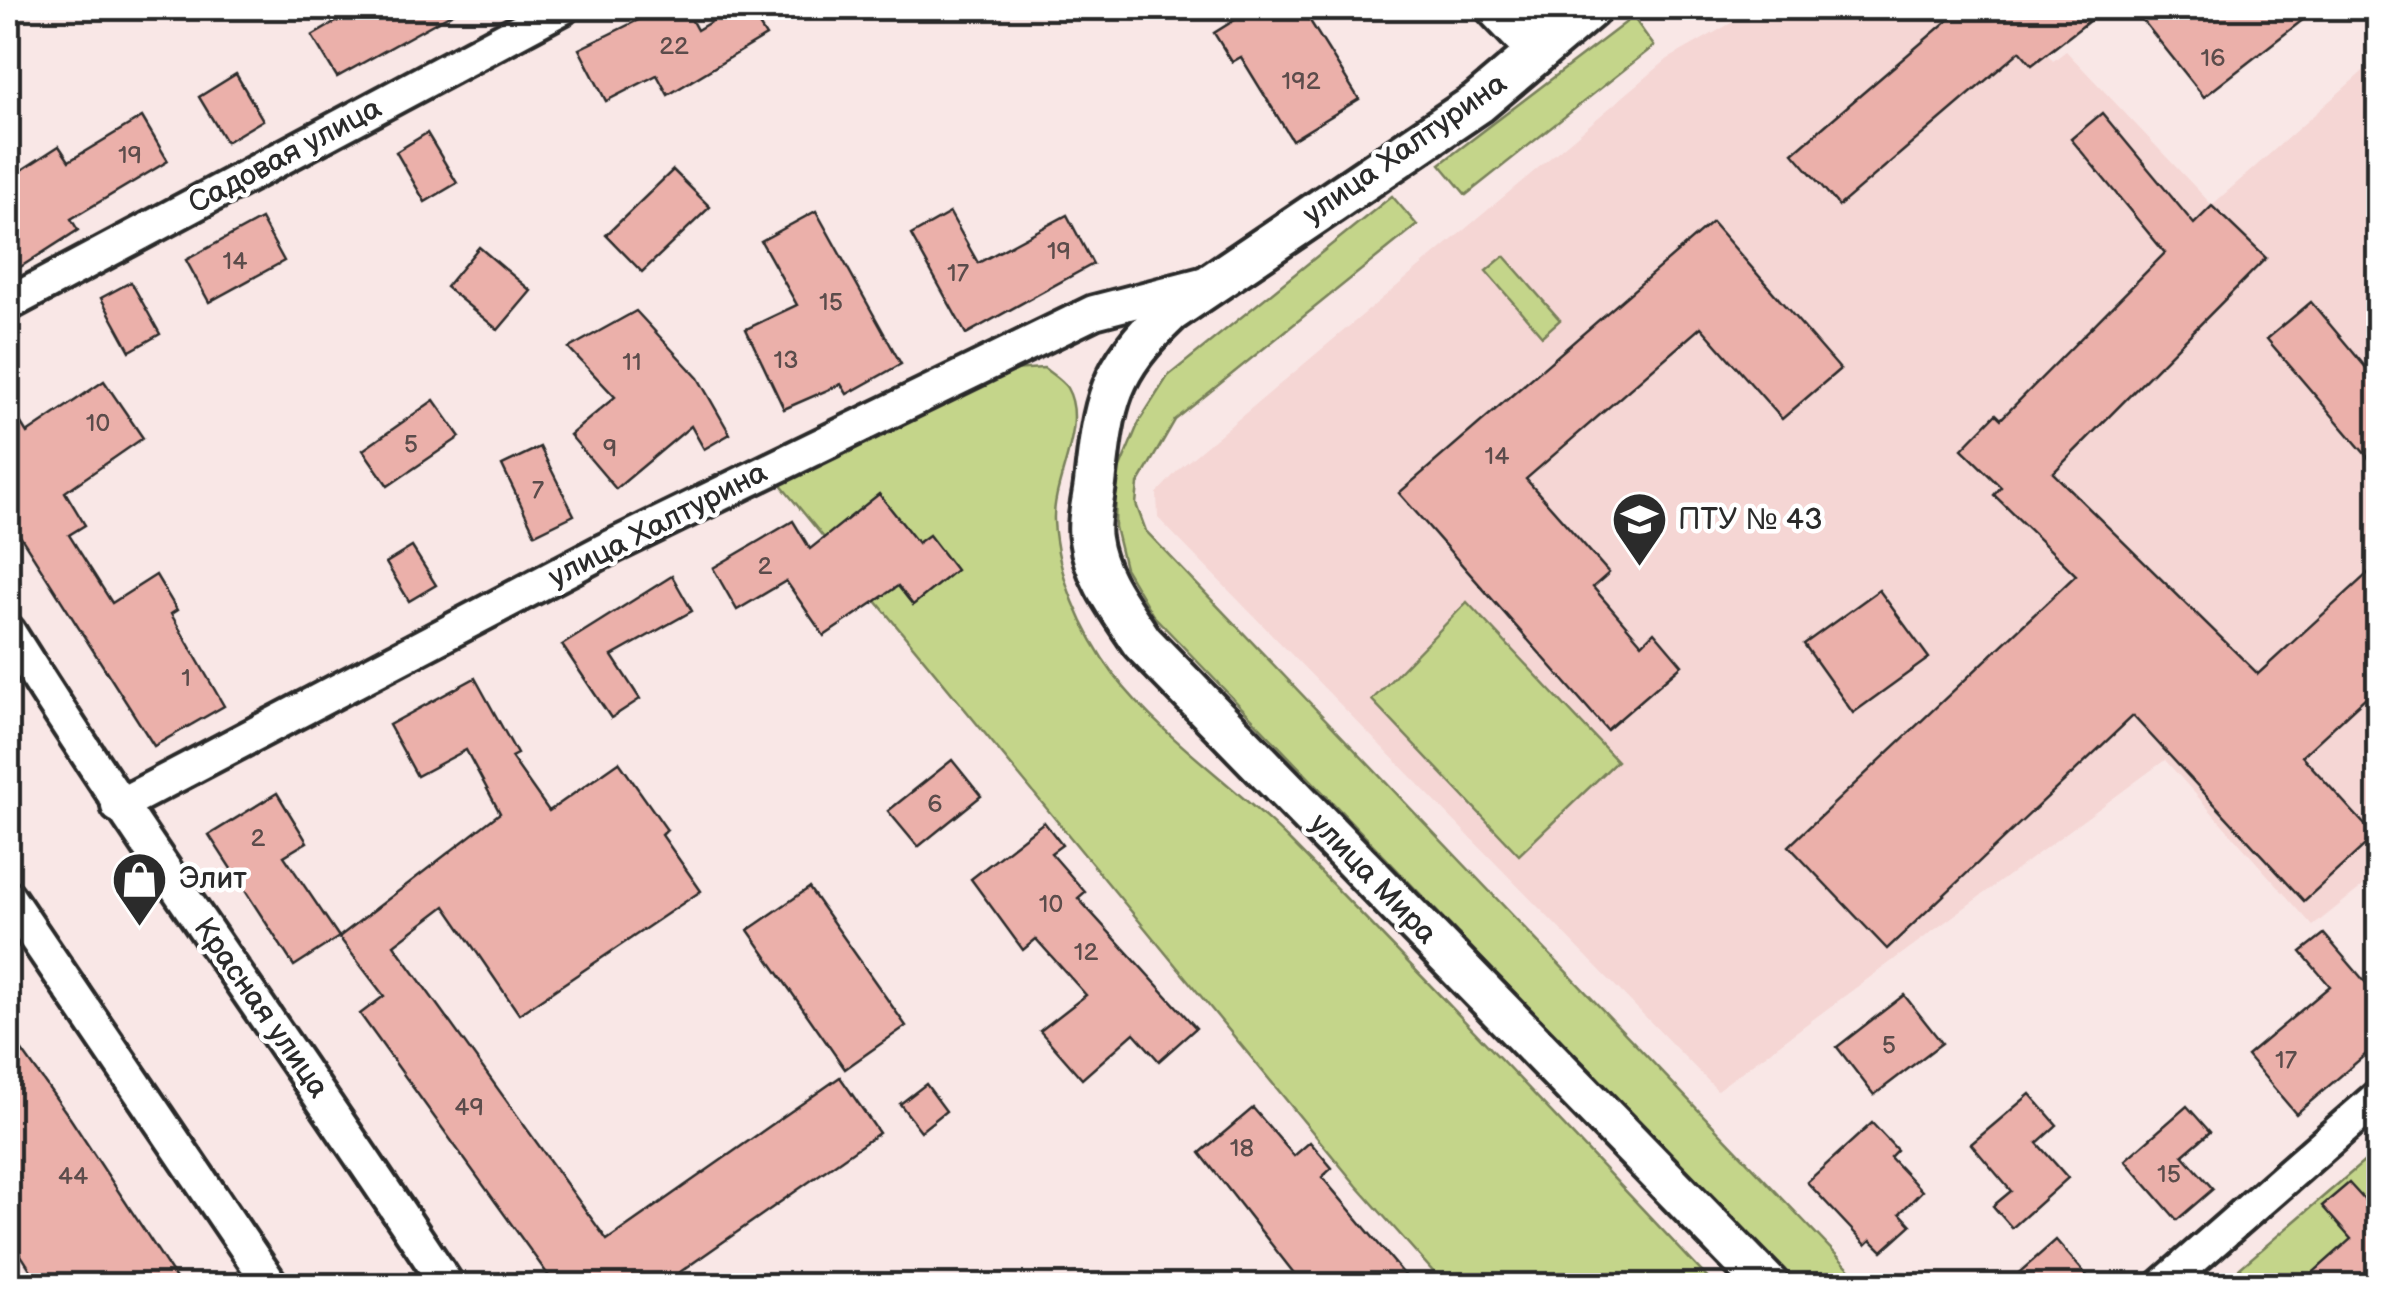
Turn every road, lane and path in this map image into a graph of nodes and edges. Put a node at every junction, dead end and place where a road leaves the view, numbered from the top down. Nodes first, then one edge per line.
1 (562, 8) edge
2 (1496, 8) edge
3 (1557, 24) edge
4 (1214, 282) junction
5 (8, 304) edge
6 (1102, 419) joint
7 (8, 631) edge
8 (118, 806) junction
9 (8, 897) edge
10 (2378, 1097) edge
11 (272, 1286) edge
12 (448, 1286) edge
13 (1769, 1286) edge
14 (2162, 1286) edge

1 - 5 street, Садовая улица
2 - 3 street
3 - 4 street, улица Халтурина
4 - 6 street, улица Халтурина
4 - 8 street, улица Халтурина
6 - 13 street, улица Мира
7 - 8 street, Красная улица
8 - 12 street, Красная улица
9 - 11 street
10 - 14 street

